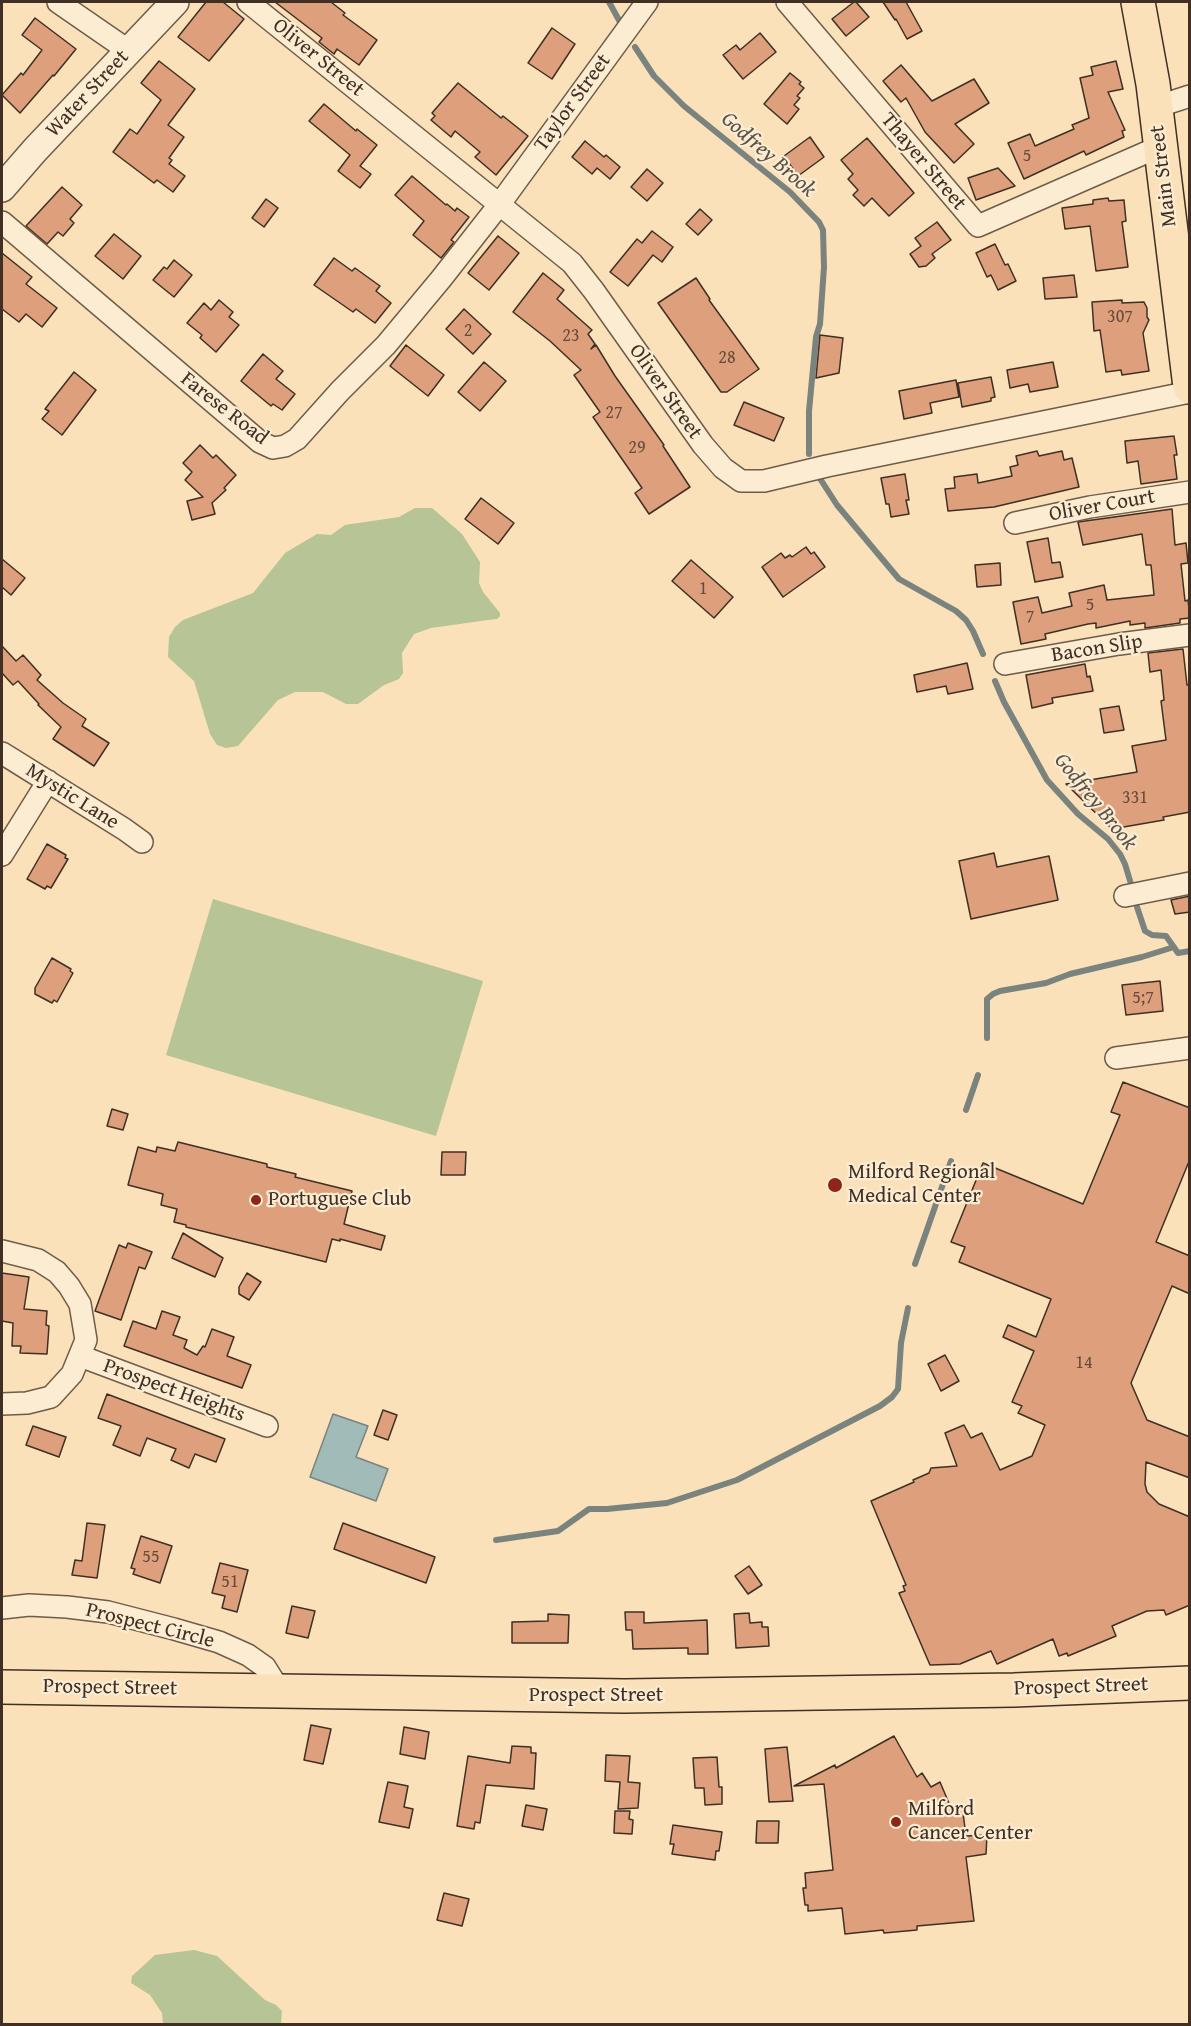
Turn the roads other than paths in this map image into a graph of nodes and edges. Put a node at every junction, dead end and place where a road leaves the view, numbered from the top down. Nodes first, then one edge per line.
1 (58, 2) edge
2 (175, 2) edge
3 (248, 2) edge
4 (647, 2) edge
5 (787, 2) edge
6 (1138, 2) edge
7 (129, 51) junction
8 (1190, 96) edge
9 (1156, 107) junction
10 (1161, 146) junction
11 (2, 188) edge
12 (499, 205) junction
13 (2, 222) edge
14 (1190, 387) edge
15 (1190, 392) edge
16 (1190, 492) edge
17 (1015, 523) dead end
18 (1190, 635) edge
19 (1005, 664) dead end
20 (2, 753) edge
21 (48, 782) junction
22 (142, 842) dead end
23 (2, 855) edge
24 (1190, 883) edge
25 (1125, 896) dead end
26 (1190, 1048) edge
27 (1116, 1058) dead end
28 (2, 1251) edge
29 (80, 1356) junction
30 (2, 1404) edge
31 (267, 1426) dead end
32 (2, 1608) edge
33 (1190, 1683) edge
34 (2, 1687) edge
35 (280, 1691) junction

1 - 7 street
2 - 7 street, Water Street
3 - 12 street, Oliver Street
4 - 12 street, Taylor Street
5 - 10 street, Thayer Street
6 - 9 main road, Main Street
7 - 11 street, Water Street
8 - 9 street
9 - 10 main road, Main Street
10 - 14 main road, Main Street
12 - 13 street, Farese Road
12 - 15 street, Oliver Street
16 - 17 street, Oliver Court
18 - 19 street, Bacon Slip
20 - 21 street, Mystic Lane
21 - 22 street, Mystic Lane
21 - 23 street
24 - 25 street
26 - 27 street
28 - 29 street, Prospect Heights
29 - 30 street, Prospect Heights
29 - 31 street, Prospect Heights
32 - 35 street, Prospect Circle
33 - 35 main road, Prospect Street
34 - 35 main road, Prospect Street

